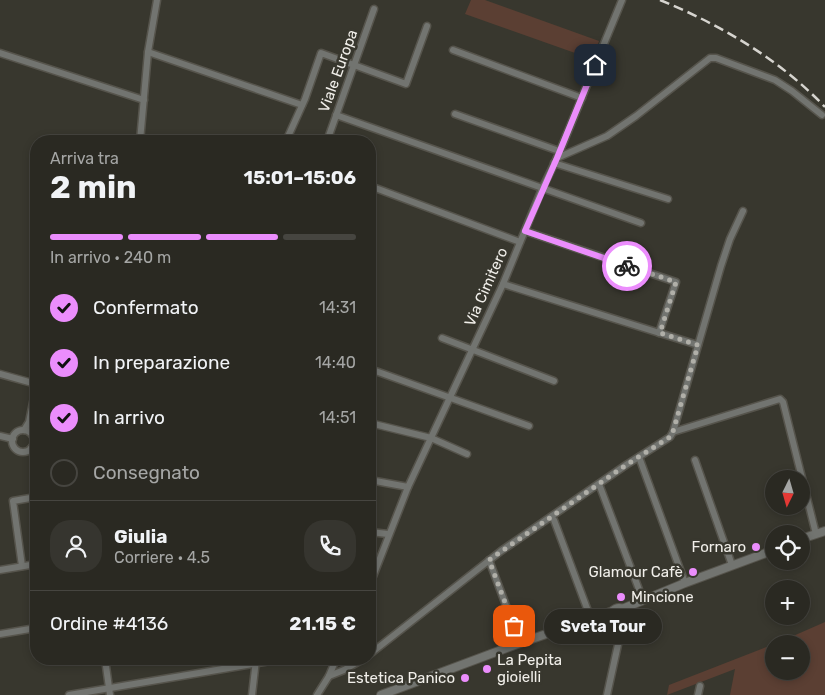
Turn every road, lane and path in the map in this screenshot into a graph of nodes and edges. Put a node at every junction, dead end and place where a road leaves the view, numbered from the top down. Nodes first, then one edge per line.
1 (157, 0) edge
2 (622, 0) edge
3 (374, 9) dead end
4 (427, 26) dead end
5 (453, 50) dead end
6 (0, 52) edge
7 (148, 52) junction
8 (354, 65) junction
9 (582, 98) junction
10 (144, 100) junction
11 (302, 104) junction
12 (455, 114) dead end
13 (336, 115) junction
14 (822, 115) dead end
15 (141, 135) edge
16 (289, 135) edge
17 (329, 135) edge
18 (560, 150) junction
19 (555, 161) junction
20 (376, 188) edge
21 (542, 189) junction
22 (668, 199) dead end
23 (743, 211) dead end
24 (641, 223) dead end
25 (525, 231) junction
26 (520, 242) junction
27 (503, 284) junction
28 (660, 333) junction
29 (442, 338) dead end
30 (698, 345) junction
31 (472, 350) junction
32 (376, 371) edge
33 (0, 374) edge
34 (554, 381) dead end
35 (30, 382) edge
36 (451, 398) junction
37 (30, 419) edge
38 (376, 424) edge
39 (529, 426) dead end
40 (24, 430) junction
41 (673, 432) junction
42 (30, 433) edge
43 (0, 436) edge
44 (431, 438) junction
45 (13, 439) junction
46 (30, 449) edge
47 (467, 454) dead end
48 (639, 457) junction
49 (695, 460) dead end
50 (376, 481) edge
51 (599, 484) junction
52 (408, 487) junction
53 (30, 498) edge
54 (554, 520) dead end
55 (825, 531) edge
56 (376, 533) edge
57 (388, 534) junction
58 (816, 534) junction
59 (810, 536) edge
60 (765, 553) edge
61 (489, 560) junction
62 (30, 565) edge
63 (732, 565) junction
64 (22, 566) junction
65 (376, 567) edge
66 (0, 570) edge
67 (685, 583) junction
68 (643, 600) junction
69 (622, 608) junction
70 (613, 616) junction
71 (626, 618) junction
72 (591, 619) junction
73 (30, 629) edge
74 (0, 634) edge
75 (619, 640) junction
76 (520, 643) junction
77 (376, 649) edge
78 (106, 665) edge
79 (237, 665) edge
80 (256, 665) edge
81 (334, 665) edge
82 (353, 665) edge
83 (329, 676) junction
84 (700, 686) dead end
85 (109, 692) edge
86 (69, 695) edge
87 (252, 695) edge
88 (317, 695) edge
89 (381, 695) edge
90 (608, 695) edge
91 (698, 695) edge

1 - 7 street
2 - 9 street, Via Cimitero
3 - 8 street, Viale Europa
4 - 8 street
5 - 9 street
6 - 10 street
7 - 10 street
7 - 11 street
8 - 11 street
8 - 13 street, Viale Europa
9 - 18 street, Via Cimitero
10 - 15 street
11 - 16 street
12 - 18 street
13 - 17 street, Viale Europa
13 - 21 street
14 - 19 street
18 - 19 street, Via Cimitero
19 - 21 street, Via Cimitero
19 - 22 street
20 - 26 street
21 - 24 street
21 - 25 street, Via Cimitero
23 - 30 street
25 - 26 street, Via Cimitero
25 - 28 street
26 - 27 street, Via Cimitero
27 - 28 street
27 - 31 street, Via Cimitero
28 - 30 street
29 - 31 street
30 - 41 street
31 - 34 street
31 - 36 street, Via Cimitero
32 - 36 street
33 - 35 street
36 - 39 street
36 - 44 street, Via Cimitero
37 - 40 street
38 - 44 street
40 - 42 street
40 - 45 street
41 - 48 street
41 - 58 street
43 - 45 street
44 - 47 street
44 - 52 street, Via Cimitero
45 - 46 street
48 - 51 street
48 - 67 street
49 - 63 street
50 - 52 street
51 - 61 street
51 - 68 street
52 - 57 street, Via Cimitero
53 - 64 street
54 - 72 street
55 - 58 street
56 - 57 street
57 - 65 street, Via Cimitero
58 - 59 street
60 - 63 street
61 - 76 street
61 - 77 street
62 - 64 street
63 - 67 street
64 - 66 street
67 - 68 street
68 - 69 street
68 - 71 street
69 - 70 street
69 - 71 street
70 - 71 street
70 - 72 street
70 - 75 street
71 - 75 street
72 - 76 street
73 - 74 street
75 - 90 street
76 - 89 street
78 - 85 street
79 - 85 street
80 - 87 street
81 - 83 street
82 - 83 street
83 - 88 street
84 - 91 street
85 - 86 street

